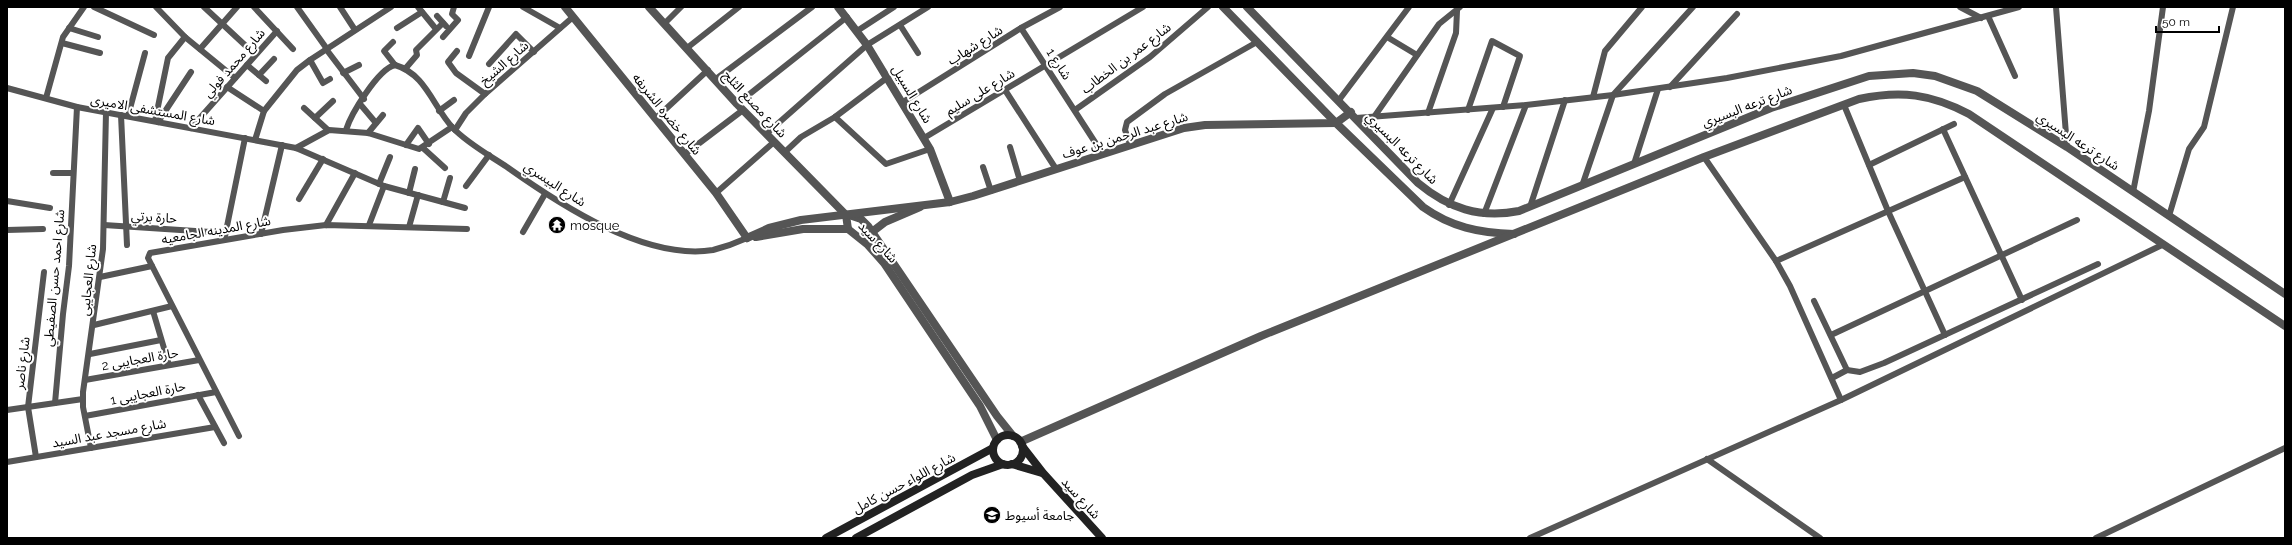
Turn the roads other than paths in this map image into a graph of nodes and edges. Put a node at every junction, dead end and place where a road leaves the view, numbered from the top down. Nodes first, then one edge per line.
1 (84, 7) edge
2 (94, 7) edge
3 (156, 7) edge
4 (204, 7) edge
5 (238, 7) edge
6 (254, 7) edge
7 (297, 7) edge
8 (340, 7) edge
9 (454, 7) edge
10 (489, 7) edge
11 (523, 7) edge
12 (565, 7) edge
13 (649, 7) edge
14 (681, 7) edge
15 (738, 7) edge
16 (812, 7) edge
17 (838, 7) edge
18 (894, 7) edge
19 (928, 7) edge
20 (1060, 7) edge
21 (1143, 7) edge
22 (1208, 7) edge
23 (1223, 7) edge
24 (1247, 7) edge
25 (1409, 7) edge
26 (1642, 7) edge
27 (1692, 7) edge
28 (1960, 7) edge
29 (2019, 7) edge
30 (2056, 7) edge
31 (2163, 7) edge
32 (2234, 7) edge
33 (389, 8) edge
34 (420, 9) edge
35 (1458, 9) edge
36 (1736, 14) dead end
37 (437, 16) dead end
38 (1988, 16) junction
39 (573, 17) junction
40 (847, 17) junction
41 (1981, 18) junction
42 (221, 23) junction
43 (443, 23) junction
44 (665, 23) junction
45 (900, 25) junction
46 (69, 28) junction
47 (397, 28) dead end
48 (560, 28) junction
49 (1021, 28) junction
50 (355, 30) junction
51 (436, 30) junction
52 (450, 30) junction
53 (277, 31) junction
54 (857, 31) junction
55 (154, 35) dead end
56 (185, 36) junction
57 (98, 37) dead end
58 (443, 37) dead end
59 (1387, 37) junction
60 (393, 42) dead end
61 (1257, 42) junction
62 (62, 43) junction
63 (868, 45) junction
64 (247, 46) dead end
65 (687, 48) junction
66 (200, 49) junction
67 (294, 49) dead end
68 (326, 49) junction
69 (457, 51) dead end
70 (534, 52) junction
71 (100, 53) dead end
72 (145, 53) dead end
73 (918, 53) dead end
74 (1417, 55) junction
75 (469, 56) dead end
76 (274, 58) dead end
77 (310, 60) junction
78 (359, 64) dead end
79 (489, 64) dead end
80 (247, 65) junction
81 (395, 65) junction
82 (1047, 65) junction
83 (405, 69) junction
84 (708, 70) junction
85 (191, 72) dead end
86 (343, 73) junction
87 (259, 75) junction
88 (2015, 76) dead end
89 (888, 77) junction
90 (235, 78) junction
91 (330, 79) dead end
92 (716, 79) junction
93 (266, 81) dead end
94 (227, 87) junction
95 (1670, 87) junction
96 (7, 88) edge
97 (1658, 89) junction
98 (1005, 90) junction
99 (485, 94) junction
100 (1613, 95) junction
101 (1593, 97) junction
102 (46, 98) junction
103 (454, 100) dead end
104 (1339, 100) junction
105 (1565, 100) junction
106 (333, 101) dead end
107 (362, 101) junction
108 (903, 102) junction
109 (1526, 105) junction
110 (1844, 105) junction
111 (740, 106) junction
112 (77, 107) junction
113 (1503, 107) junction
114 (304, 108) dead end
115 (1494, 108) junction
116 (1075, 110) junction
117 (1468, 110) junction
118 (264, 111) junction
119 (440, 111) junction
120 (106, 112) junction
121 (1428, 113) junction
122 (121, 115) junction
123 (383, 115) dead end
124 (1353, 115) junction
125 (128, 116) junction
126 (835, 117) junction
127 (1374, 117) junction
128 (315, 118) junction
129 (656, 118) junction
130 (156, 122) junction
131 (376, 123) junction
132 (1336, 123) junction
133 (1954, 124) dead end
134 (191, 128) junction
135 (453, 129) junction
136 (1943, 129) junction
137 (328, 130) junction
138 (346, 130) junction
139 (368, 133) junction
140 (766, 134) junction
141 (245, 138) junction
142 (924, 138) junction
143 (255, 140) junction
144 (774, 142) junction
145 (429, 144) junction
146 (1130, 144) junction
147 (282, 145) junction
148 (406, 145) junction
149 (1010, 147) dead end
150 (2067, 147) junction
151 (296, 148) junction
152 (423, 148) junction
153 (930, 149) junction
154 (785, 152) junction
155 (1102, 153) junction
156 (685, 154) junction
157 (489, 155) junction
158 (390, 157) dead end
159 (1704, 157) junction
160 (324, 159) junction
161 (1634, 164) junction
162 (1868, 165) junction
163 (415, 168) dead end
164 (445, 168) dead end
165 (983, 168) dead end
166 (1056, 169) junction
167 (53, 173) dead end
168 (72, 173) junction
169 (355, 173) junction
170 (1965, 176) junction
171 (450, 178) dead end
172 (1020, 181) junction
173 (382, 185) junction
174 (466, 186) dead end
175 (1582, 186) junction
176 (991, 191) junction
177 (2133, 192) junction
178 (409, 193) junction
179 (716, 193) junction
180 (545, 194) junction
181 (418, 196) junction
182 (299, 200) dead end
183 (7, 201) edge
184 (443, 202) junction
185 (950, 202) junction
186 (932, 203) junction
187 (1449, 205) junction
188 (1530, 207) junction
189 (50, 208) dead end
190 (465, 208) dead end
191 (1888, 211) junction
192 (1484, 214) junction
193 (846, 215) junction
194 (2169, 216) junction
195 (2077, 220) dead end
196 (104, 225) junction
197 (326, 225) junction
198 (369, 225) junction
199 (126, 226) junction
200 (409, 227) junction
201 (43, 229) dead end
202 (467, 229) dead end
203 (848, 229) junction
204 (7, 230) edge
205 (523, 232) dead end
206 (872, 232) junction
207 (226, 233) junction
208 (261, 234) junction
209 (1517, 235) junction
210 (747, 238) junction
211 (224, 241) junction
212 (127, 245) dead end
213 (2162, 245) junction
214 (2002, 256) junction
215 (1776, 261) junction
216 (2098, 264) dead end
217 (152, 266) junction
218 (44, 272) dead end
219 (100, 277) junction
220 (1924, 291) junction
221 (2285, 294) edge
222 (1814, 300) dead end
223 (2022, 300) junction
224 (172, 306) junction
225 (153, 311) junction
226 (94, 325) junction
227 (2285, 326) edge
228 (1945, 335) junction
229 (1831, 336) junction
230 (161, 340) junction
231 (90, 354) junction
232 (199, 360) junction
233 (169, 365) junction
234 (1847, 370) junction
235 (1832, 378) junction
236 (85, 380) junction
237 (216, 392) junction
238 (198, 395) junction
239 (83, 399) junction
240 (1841, 400) junction
241 (55, 403) junction
242 (28, 407) junction
243 (7, 410) edge
244 (85, 416) junction
245 (215, 427) junction
246 (239, 436) dead end
247 (1013, 436) junction
248 (224, 443) dead end
249 (995, 444) junction
250 (1021, 444) junction
251 (91, 448) junction
252 (2285, 448) edge
253 (36, 457) junction
254 (1707, 459) junction
255 (7, 462) edge
256 (1003, 464) junction
257 (1012, 464) junction
258 (1043, 473) junction
259 (826, 538) edge
260 (856, 538) edge
261 (1102, 538) edge
262 (1530, 538) edge
263 (1820, 538) edge
264 (2096, 538) edge

1 - 46 street
2 - 55 street
3 - 56 street
4 - 42 street
5 - 42 street
6 - 53 street
7 - 68 street
8 - 50 street
9 - 52 street
10 - 75 street
11 - 48 street
12 - 39 street, شارع خضره الشريفه
13 - 44 street, شارع مصنع الثلج
14 - 44 street
15 - 65 street
16 - 92 street
17 - 40 street, شارع السبيل
18 - 54 street
19 - 45 street
20 - 49 street, شارع شهاب
21 - 82 street, شارع على سليم
22 - 116 street, شارع عمر بن الخطاب
23 - 61 street
24 - 104 street, شارع ترعه البسيري
25 - 59 street
26 - 101 street
27 - 100 street
28 - 41 street
29 - 38 street
30 - 150 street
31 - 177 street
32 - 194 street
33 - 50 street
34 - 47 street
34 - 51 street
35 - 74 street
35 - 121 street
36 - 95 street
37 - 43 street
38 - 41 street
38 - 88 street
39 - 48 street, شارع الشيخ
39 - 129 street, شارع خضره الشريفه
40 - 54 street, شارع السبيل
40 - 111 street
41 - 95 street
42 - 64 street
42 - 66 street
43 - 51 street
43 - 52 street
44 - 65 street, شارع مصنع الثلج
45 - 63 street
45 - 73 street
46 - 57 street
46 - 62 street
48 - 70 street, شارع الشيخ
49 - 82 street, شارع 1
49 - 108 street, شارع شهاب
50 - 68 street
51 - 83 street
52 - 58 street
53 - 67 street
53 - 80 street, شارع محمد فولي
54 - 63 street, شارع السبيل
56 - 66 street
56 - 130 street
59 - 74 street
59 - 104 street
60 - 81 street
61 - 132 street
61 - 146 street
62 - 71 street
62 - 102 street
63 - 89 street, شارع السبيل
63 - 140 street
65 - 84 street, شارع مصنع الثلج
66 - 90 street
68 - 77 street
68 - 86 street
69 - 99 street
70 - 79 street
70 - 99 street, شارع الشيخ
72 - 125 street
74 - 127 street
76 - 87 street
77 - 91 street
77 - 118 street
78 - 86 street
80 - 87 street
80 - 90 street, شارع محمد فولي
81 - 83 street, شارع البيسري
81 - 107 street
82 - 98 street, شارع على سليم
82 - 116 street, شارع 1
83 - 119 street, شارع البيسري
84 - 92 street, شارع مصنع الثلج
84 - 129 street
85 - 130 street
86 - 107 street
87 - 93 street
89 - 108 street, شارع السبيل
89 - 126 street
90 - 94 street, شارع محمد فولي
92 - 111 street, شارع مصنع الثلج
94 - 118 street
94 - 134 street, شارع محمد فولي
95 - 97 street
96 - 102 street, شارع المستشفى الاميرى
97 - 100 street
97 - 161 street
98 - 142 street, شارع على سليم
98 - 166 street
99 - 135 street, شارع الشيخ
100 - 101 street
100 - 175 street
101 - 105 street
102 - 112 street, شارع المستشفى الاميرى
103 - 119 street
104 - 124 street, شارع ترعه البسيري
105 - 109 street
105 - 188 street
106 - 128 street
107 - 131 street
107 - 138 street
108 - 142 street, شارع السبيل
109 - 113 street
109 - 192 street
110 - 159 street
110 - 162 street
110 - 213 street
111 - 140 street, شارع مصنع الثلج
111 - 156 street
112 - 120 street, شارع المستشفى الاميرى
112 - 168 street, شارع احمد حسن الصفيطي
113 - 115 street
113 - 117 street
114 - 128 street
115 - 117 street
115 - 187 street
116 - 155 street, شارع 1
117 - 121 street
118 - 143 street
119 - 135 street, شارع البيسري
120 - 122 street, شارع المستشفى الاميرى
120 - 196 street, شارع العجايبى
121 - 127 street
122 - 125 street, شارع المستشفى الاميرى
122 - 199 street
123 - 131 street
124 - 127 street
124 - 132 street
124 - 187 street, شارع ترعه البسيري
125 - 130 street, شارع المستشفى الاميرى
126 - 153 street
126 - 154 street
128 - 137 street
129 - 156 street, شارع خضره الشريفه
130 - 134 street, شارع المستشفى الاميرى
131 - 139 street
132 - 146 street, شارع عبد الرحمن بن عوف
132 - 209 street
133 - 136 street
134 - 141 street, شارع المستشفى الاميرى
135 - 145 street
135 - 157 street, شارع البيسري
136 - 162 street
136 - 170 street
137 - 138 street
137 - 151 street
138 - 139 street
139 - 148 street
140 - 144 street, شارع مصنع الثلج
141 - 143 street, شارع المستشفى الاميرى
141 - 207 street
142 - 153 street, شارع السبيل
143 - 147 street, شارع المستشفى الاميرى
144 - 154 street, شارع مصنع الثلج
144 - 179 street
145 - 148 street
145 - 152 street
146 - 155 street, شارع عبد الرحمن بن عوف
147 - 151 street, شارع المستشفى الاميرى
147 - 208 street
148 - 152 street
149 - 172 street
150 - 161 street, شارع ترعه البسيري
150 - 177 street, شارع ترعه البسيري
151 - 160 street, شارع المستشفى الاميرى
152 - 164 street
153 - 185 street, شارع السبيل
154 - 193 street, شارع مصنع الثلج
155 - 166 street, شارع عبد الرحمن بن عوف
156 - 179 street, شارع خضره الشريفه
157 - 174 street
157 - 180 street, شارع البيسري
158 - 173 street
159 - 209 street
159 - 215 street
160 - 169 street, شارع المستشفى الاميرى
160 - 182 street
161 - 175 street, شارع ترعه البسيري
162 - 191 street
163 - 178 street
165 - 176 street
166 - 172 street, شارع عبد الرحمن بن عوف
167 - 168 street
168 - 241 street, شارع احمد حسن الصفيطي
169 - 173 street, شارع المستشفى الاميرى
169 - 197 street
170 - 191 street
170 - 214 street
171 - 184 street
172 - 176 street, شارع عبد الرحمن بن عوف
173 - 178 street, شارع المستشفى الاميرى
173 - 198 street
175 - 188 street, شارع ترعه البسيري
176 - 185 street, شارع عبد الرحمن بن عوف
177 - 194 street, شارع ترعه البسيري
178 - 181 street, شارع المستشفى الاميرى
179 - 210 street, شارع خضره الشريفه
180 - 205 street
180 - 210 street, شارع البيسري
181 - 184 street, شارع المستشفى الاميرى
181 - 200 street
183 - 189 street
184 - 190 street, شارع المستشفى الاميرى
185 - 186 street, شارع عبد الرحمن بن عوف
186 - 193 street, شارع عبد الرحمن بن عوف
186 - 206 street, شارع عبد الرحمن بن عوف
187 - 192 street, شارع ترعه البسيري
188 - 192 street, شارع ترعه البسيري
191 - 215 street
191 - 220 street
193 - 203 street, شارع سيد
193 - 206 street, شارع سيد
193 - 210 street, شارع البيسري
194 - 221 street, شارع ترعه البسيري
195 - 214 street
196 - 199 street, حارة برتي
196 - 219 street, شارع العجايبى
197 - 198 street, شارع المدينه الجامعيه
197 - 208 street, شارع المدينه الجامعيه
198 - 200 street, شارع المدينه الجامعيه
199 - 207 street, حارة برتي
199 - 212 street
200 - 202 street, شارع المدينه الجامعيه
201 - 204 street
203 - 210 street, شارع البيسري
203 - 249 street, شارع سيد
206 - 247 street, شارع سيد
207 - 211 street
208 - 211 street, شارع المدينه الجامعيه
209 - 250 street
211 - 217 street, شارع المدينه الجامعيه
213 - 227 street
213 - 240 street
214 - 220 street
214 - 223 street
215 - 235 street
216 - 223 street
217 - 219 street
217 - 224 street
218 - 242 street, شارع ناصر
219 - 226 street, شارع العجايبى
220 - 228 street
220 - 229 street
222 - 229 street
223 - 228 street
224 - 225 street
224 - 232 street
225 - 226 street
225 - 230 street
226 - 231 street, شارع العجايبى
228 - 234 street
229 - 234 street
230 - 231 street
230 - 233 street
231 - 236 street, شارع العجايبى
232 - 233 street, حارة العجايبى 2
232 - 237 street
233 - 236 street, حارة العجايبى 2
234 - 235 street
235 - 240 street
236 - 239 street, شارع العجايبى
237 - 238 street, حارة العجايبى 1
237 - 246 street
238 - 244 street, حارة العجايبى 1
238 - 245 street
239 - 241 street
239 - 244 street, شارع العجايبى
240 - 254 street
241 - 242 street
242 - 243 street
242 - 253 street, شارع ناصر
244 - 251 street, شارع العجايبى
245 - 248 street
245 - 251 street, شارع مسجد عبد السيد
247 - 249 main road
247 - 250 main road
249 - 256 main road
249 - 259 main road, شارع اللواء حسن كامل
250 - 257 main road
250 - 258 main road, شارع سيد
251 - 253 street, شارع مسجد عبد السيد
252 - 264 street
253 - 255 street, شارع مسجد عبد السيد
254 - 262 street
254 - 263 street
256 - 257 main road
256 - 260 main road, شارع اللواء حسن كامل
257 - 258 main road, شارع سيد
258 - 261 main road, شارع سيد

